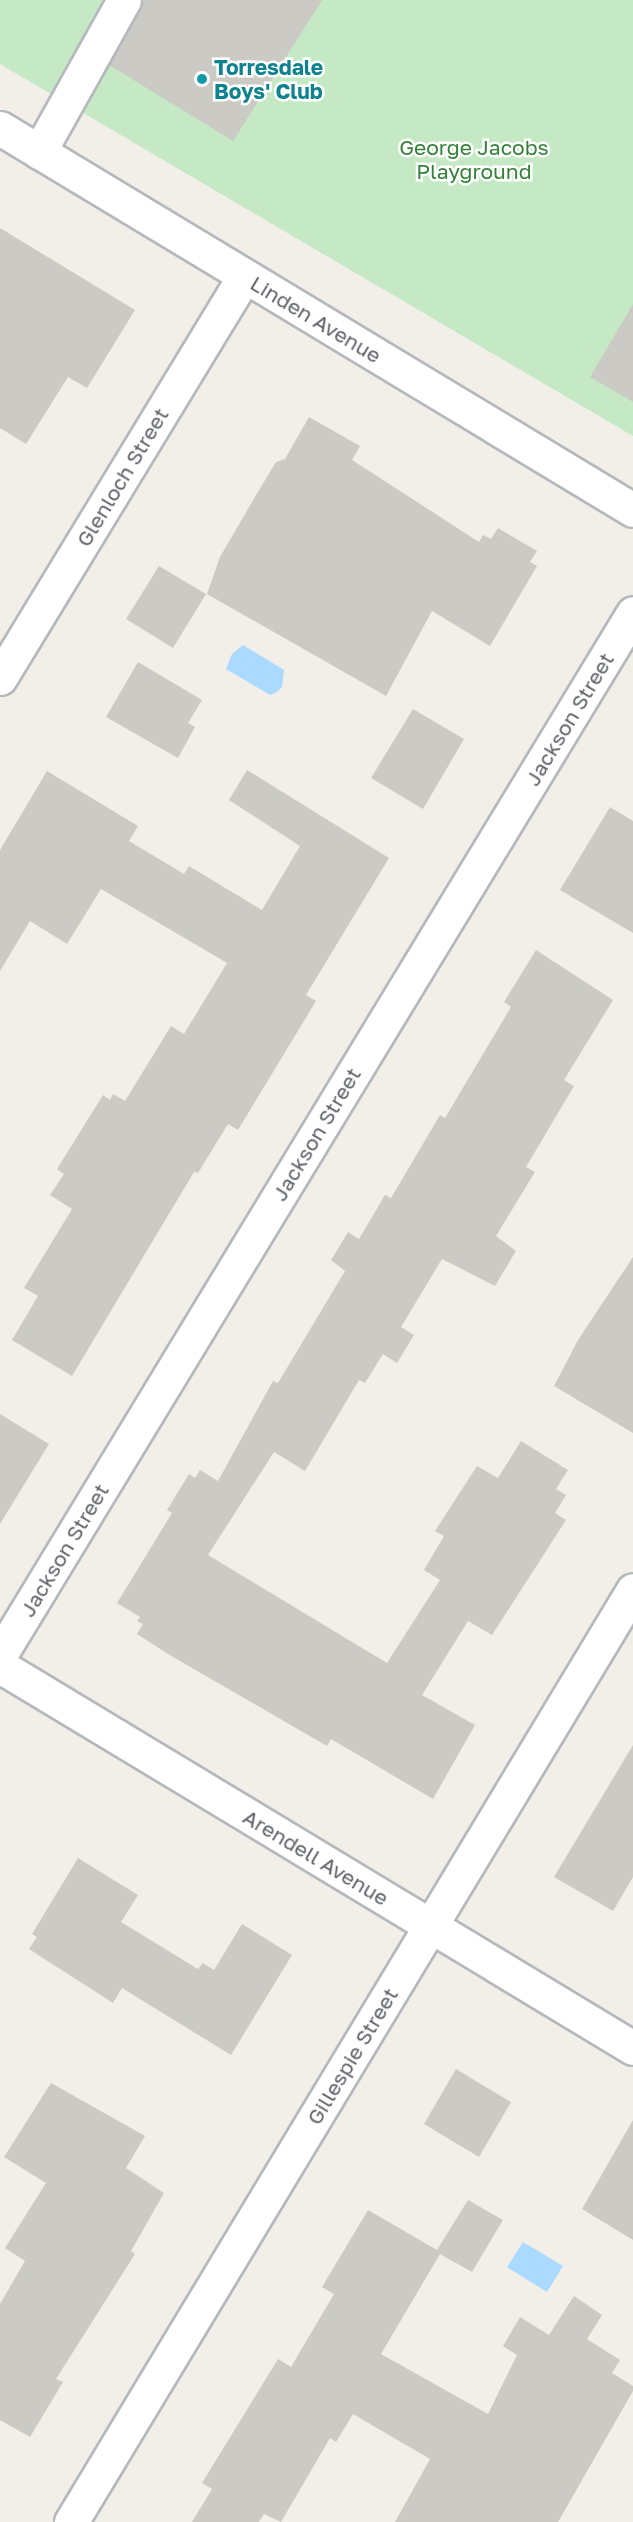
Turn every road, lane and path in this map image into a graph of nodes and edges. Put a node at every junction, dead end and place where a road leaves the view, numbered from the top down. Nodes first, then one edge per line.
1 (124, 0) edge
2 (0, 128) edge
3 (39, 152) junction
4 (244, 276) junction
5 (633, 510) edge
6 (633, 614) edge
7 (0, 678) edge
8 (633, 1590) edge
9 (0, 1655) edge
10 (0, 1666) edge
11 (431, 1926) junction
12 (633, 2048) edge
13 (71, 2522) edge

1 - 3 street
2 - 3 street, Linden Avenue
3 - 4 street, Linden Avenue
4 - 5 street, Linden Avenue
4 - 7 street, Glenloch Street
6 - 9 street, Jackson Street
8 - 11 street, Gillespie Street
10 - 11 street, Arendell Avenue
11 - 12 street, Arendell Avenue
11 - 13 street, Gillespie Street

